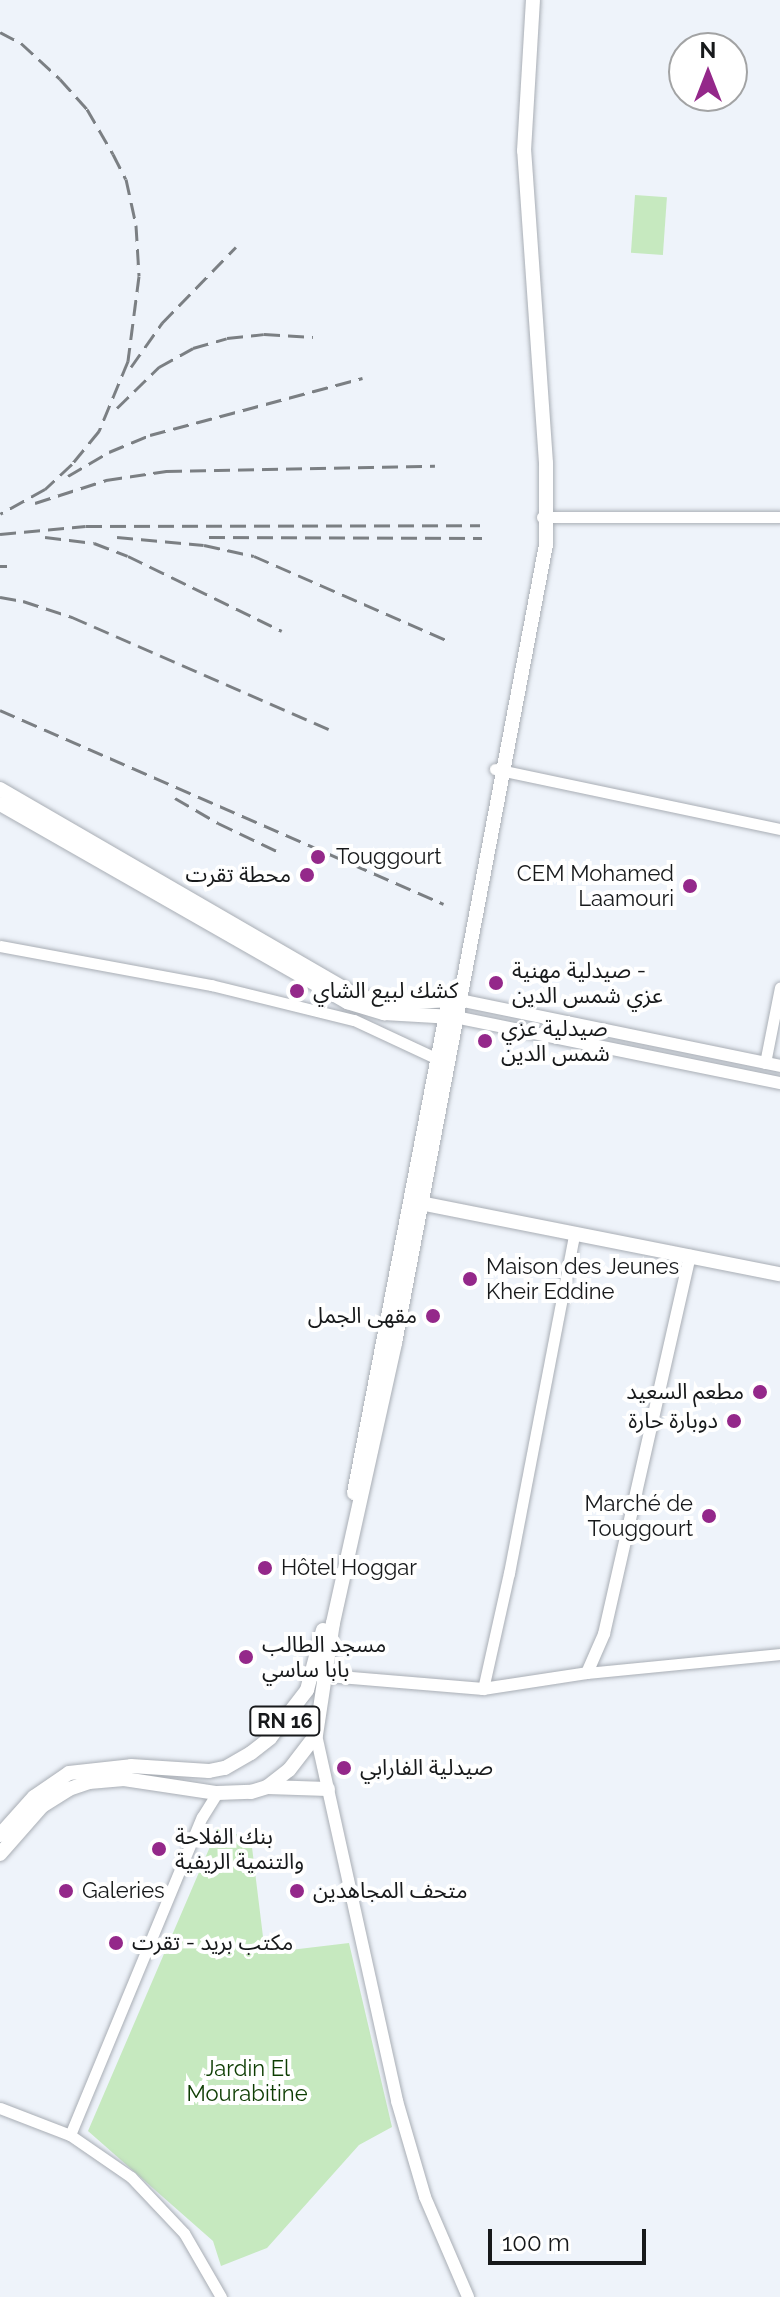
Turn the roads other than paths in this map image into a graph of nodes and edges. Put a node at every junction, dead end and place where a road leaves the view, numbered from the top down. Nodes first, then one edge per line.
1 (527, 0) edge
2 (533, 0) edge
3 (545, 517) junction
4 (780, 517) edge
5 (498, 770) junction
6 (0, 789) edge
7 (0, 804) edge
8 (780, 829) edge
9 (0, 946) edge
10 (780, 987) edge
11 (454, 1000) junction
12 (450, 1016) junction
13 (443, 1061) junction
14 (765, 1063) junction
15 (780, 1066) edge
16 (780, 1083) edge
17 (416, 1202) junction
18 (574, 1236) junction
19 (690, 1256) junction
20 (780, 1274) edge
21 (780, 1654) edge
22 (587, 1673) junction
23 (318, 1676) junction
24 (483, 1689) junction
25 (316, 1735) junction
26 (267, 1787) junction
27 (328, 1789) junction
28 (217, 1793) junction
29 (0, 1835) edge
30 (0, 1854) edge
31 (0, 2108) edge
32 (70, 2135) junction
33 (221, 2297) edge
34 (468, 2297) edge

1 - 3 main road
2 - 3 main road
3 - 4 street
3 - 5 main road
5 - 8 street
5 - 11 main road
6 - 11 main road
7 - 12 main road
9 - 13 street
10 - 14 street
11 - 12 main road
11 - 14 main road
12 - 13 main road
12 - 16 main road
13 - 17 main road
14 - 15 main road
17 - 18 main road
17 - 23 main road, RN 16
18 - 19 main road
18 - 24 street
19 - 20 main road
19 - 22 main road
21 - 22 street
22 - 24 main road
23 - 24 main road
23 - 25 main road, RN 16
23 - 29 main road, RN 16
25 - 26 main road, RN 16
25 - 27 main road
26 - 27 main road
26 - 28 main road
27 - 34 main road
28 - 30 main road
28 - 32 street
31 - 32 street
32 - 33 street

